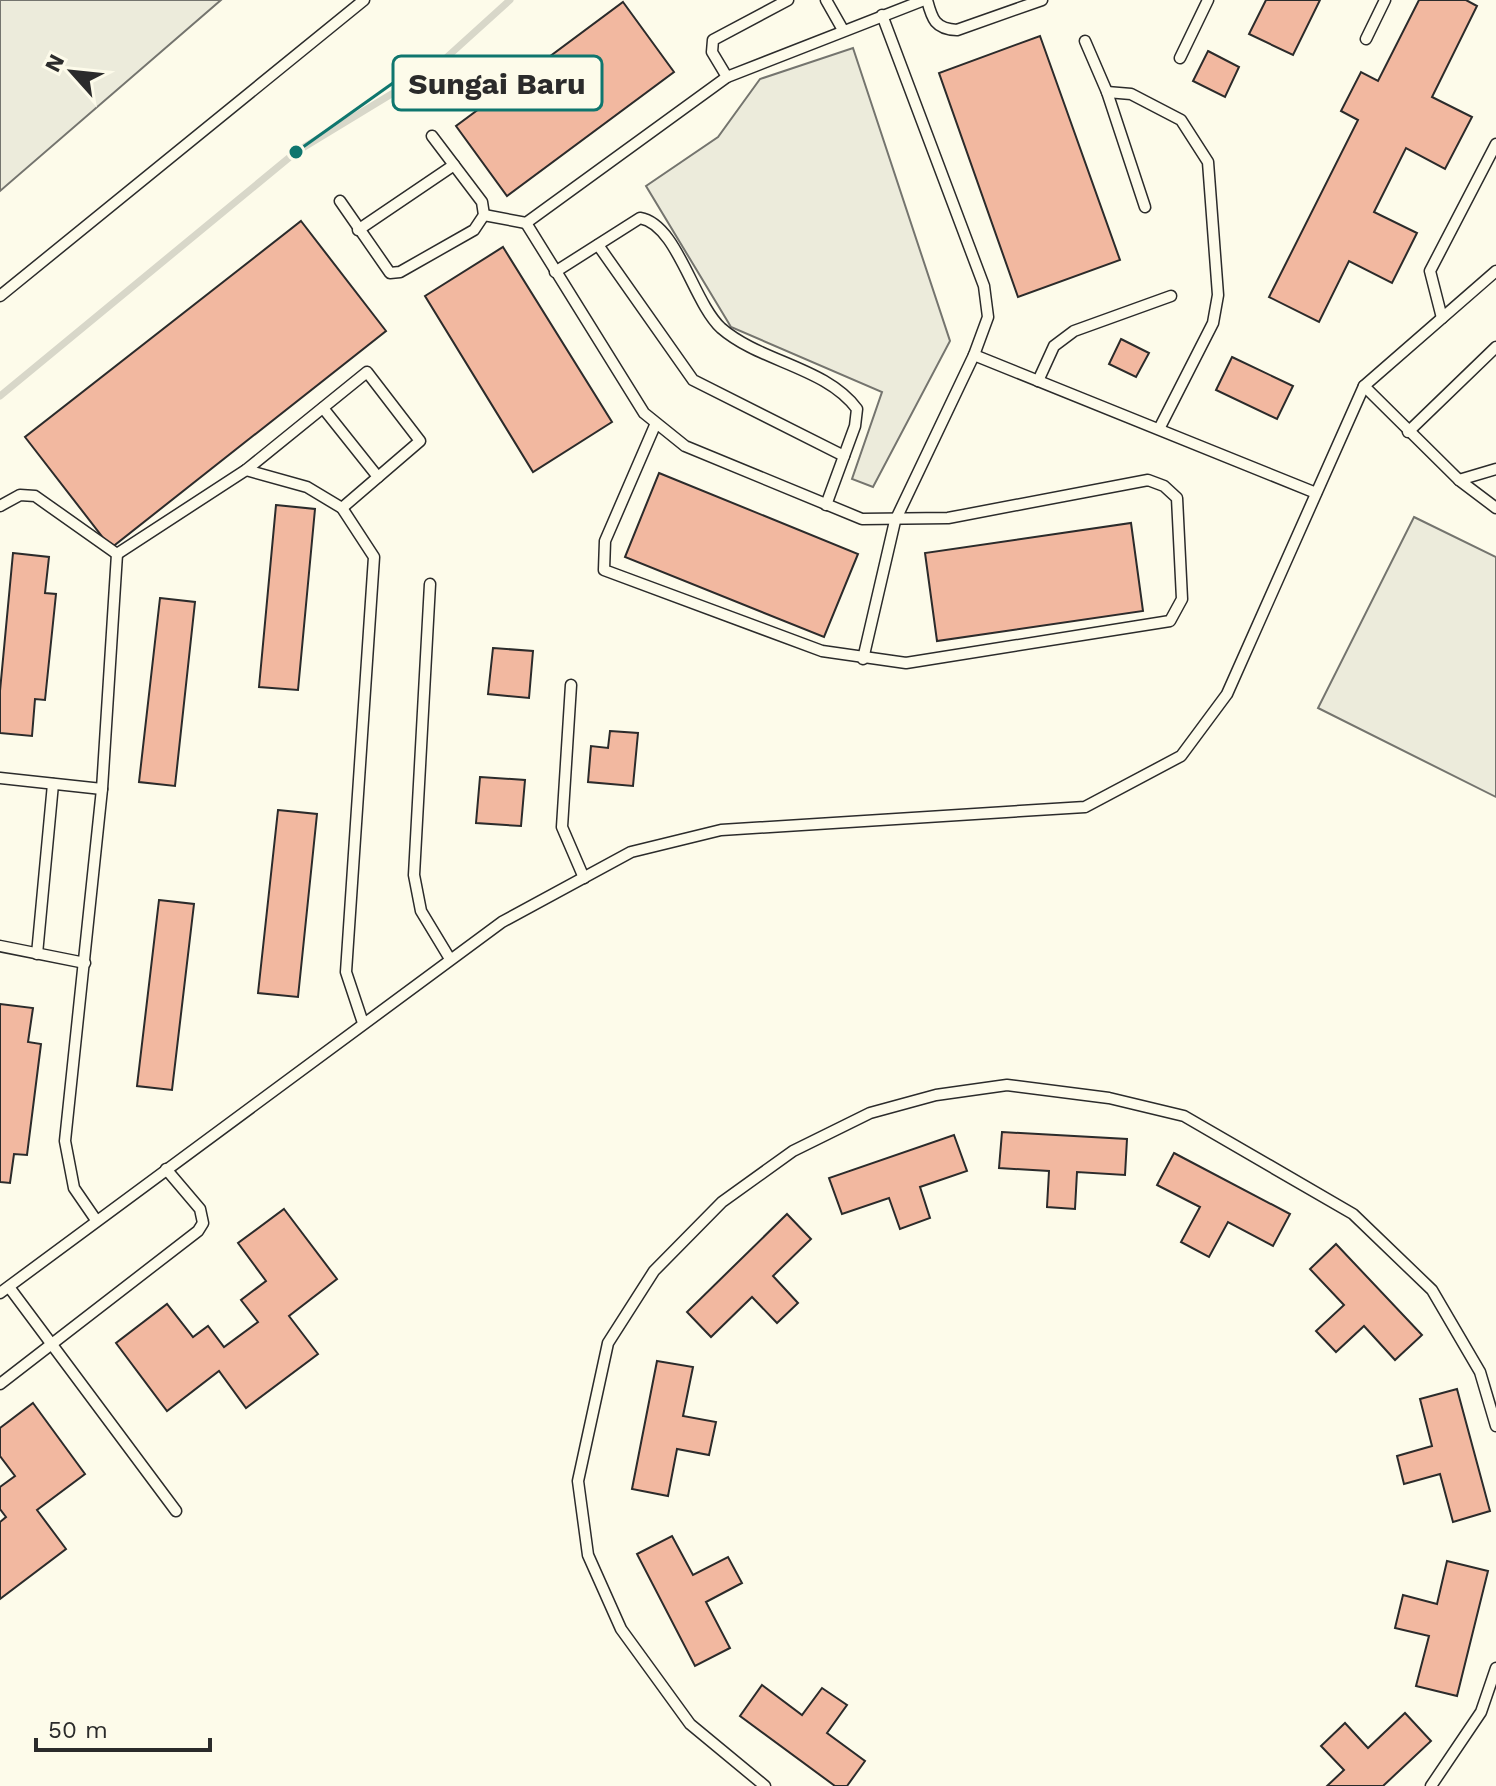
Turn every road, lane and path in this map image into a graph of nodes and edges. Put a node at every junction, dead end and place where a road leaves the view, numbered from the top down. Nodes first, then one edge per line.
1 (364, 0) edge
2 (788, 0) edge
3 (826, 0) edge
4 (926, 0) edge
5 (1042, 0) edge
6 (1208, 0) edge
7 (1385, 0) edge
8 (882, 15) junction
9 (843, 30) junction
10 (1366, 39) dead end
11 (1085, 41) dead end
12 (1180, 58) dead end
13 (727, 77) junction
14 (1107, 92) junction
15 (432, 136) dead end
16 (1496, 144) edge
17 (454, 165) junction
18 (340, 201) dead end
19 (1145, 207) dead end
20 (484, 215) junction
21 (526, 223) junction
22 (358, 230) junction
23 (598, 245) junction
24 (1496, 271) edge
25 (555, 272) junction
26 (0, 296) edge
27 (1171, 296) dead end
28 (1442, 318) junction
29 (1496, 347) edge
30 (974, 355) junction
31 (1038, 381) junction
32 (1364, 386) junction
33 (323, 408) junction
34 (656, 423) junction
35 (1159, 429) junction
36 (1408, 432) junction
37 (844, 456) junction
38 (1496, 469) edge
39 (246, 470) junction
40 (378, 477) junction
41 (1459, 480) junction
42 (1316, 493) junction
43 (826, 505) junction
44 (0, 506) edge
45 (342, 508) junction
46 (1496, 508) edge
47 (895, 521) junction
48 (117, 554) junction
49 (430, 584) dead end
50 (863, 659) junction
51 (571, 685) dead end
52 (0, 778) edge
53 (53, 784) junction
54 (102, 789) junction
55 (584, 878) junction
56 (0, 946) edge
57 (37, 954) junction
58 (450, 959) junction
59 (85, 963) junction
60 (363, 1023) junction
61 (166, 1169) junction
62 (96, 1220) junction
63 (4, 1290) edge
64 (51, 1343) junction
65 (0, 1384) edge
66 (1496, 1426) edge
67 (176, 1511) dead end
68 (1496, 1668) edge
69 (765, 1786) edge
70 (1431, 1786) edge

1 - 26 lane
2 - 13 lane
3 - 9 lane
4 - 5 lane
4 - 8 lane
6 - 12 lane
7 - 10 lane
8 - 9 lane
8 - 30 lane
9 - 13 lane
11 - 14 lane
13 - 21 lane
14 - 19 lane
14 - 35 lane
15 - 17 lane
16 - 28 lane
17 - 20 lane
17 - 22 lane
18 - 22 lane
20 - 21 lane
20 - 22 lane
21 - 25 lane
23 - 25 lane
23 - 37 lane
23 - 37 lane
24 - 28 lane
25 - 34 lane
27 - 31 lane
28 - 32 lane
29 - 36 lane
30 - 31 lane
30 - 47 lane
31 - 35 lane
32 - 36 lane
32 - 42 lane
33 - 39 lane
33 - 40 lane
33 - 40 lane
34 - 43 lane
34 - 50 lane
35 - 42 lane
36 - 41 lane
37 - 43 lane
38 - 41 lane
39 - 45 lane
39 - 48 lane
40 - 45 lane
41 - 46 lane
42 - 55 lane
43 - 47 lane
44 - 48 lane
45 - 60 lane
47 - 50 lane
47 - 50 lane
48 - 54 lane
49 - 58 lane
51 - 55 lane
52 - 53 lane
53 - 54 lane
53 - 57 lane
54 - 59 lane
55 - 58 lane
56 - 57 lane
57 - 59 lane
58 - 60 lane
59 - 62 lane
60 - 61 lane
61 - 62 lane
61 - 64 lane
62 - 63 lane
63 - 64 lane
64 - 65 lane
64 - 67 lane
66 - 69 lane
68 - 70 lane

